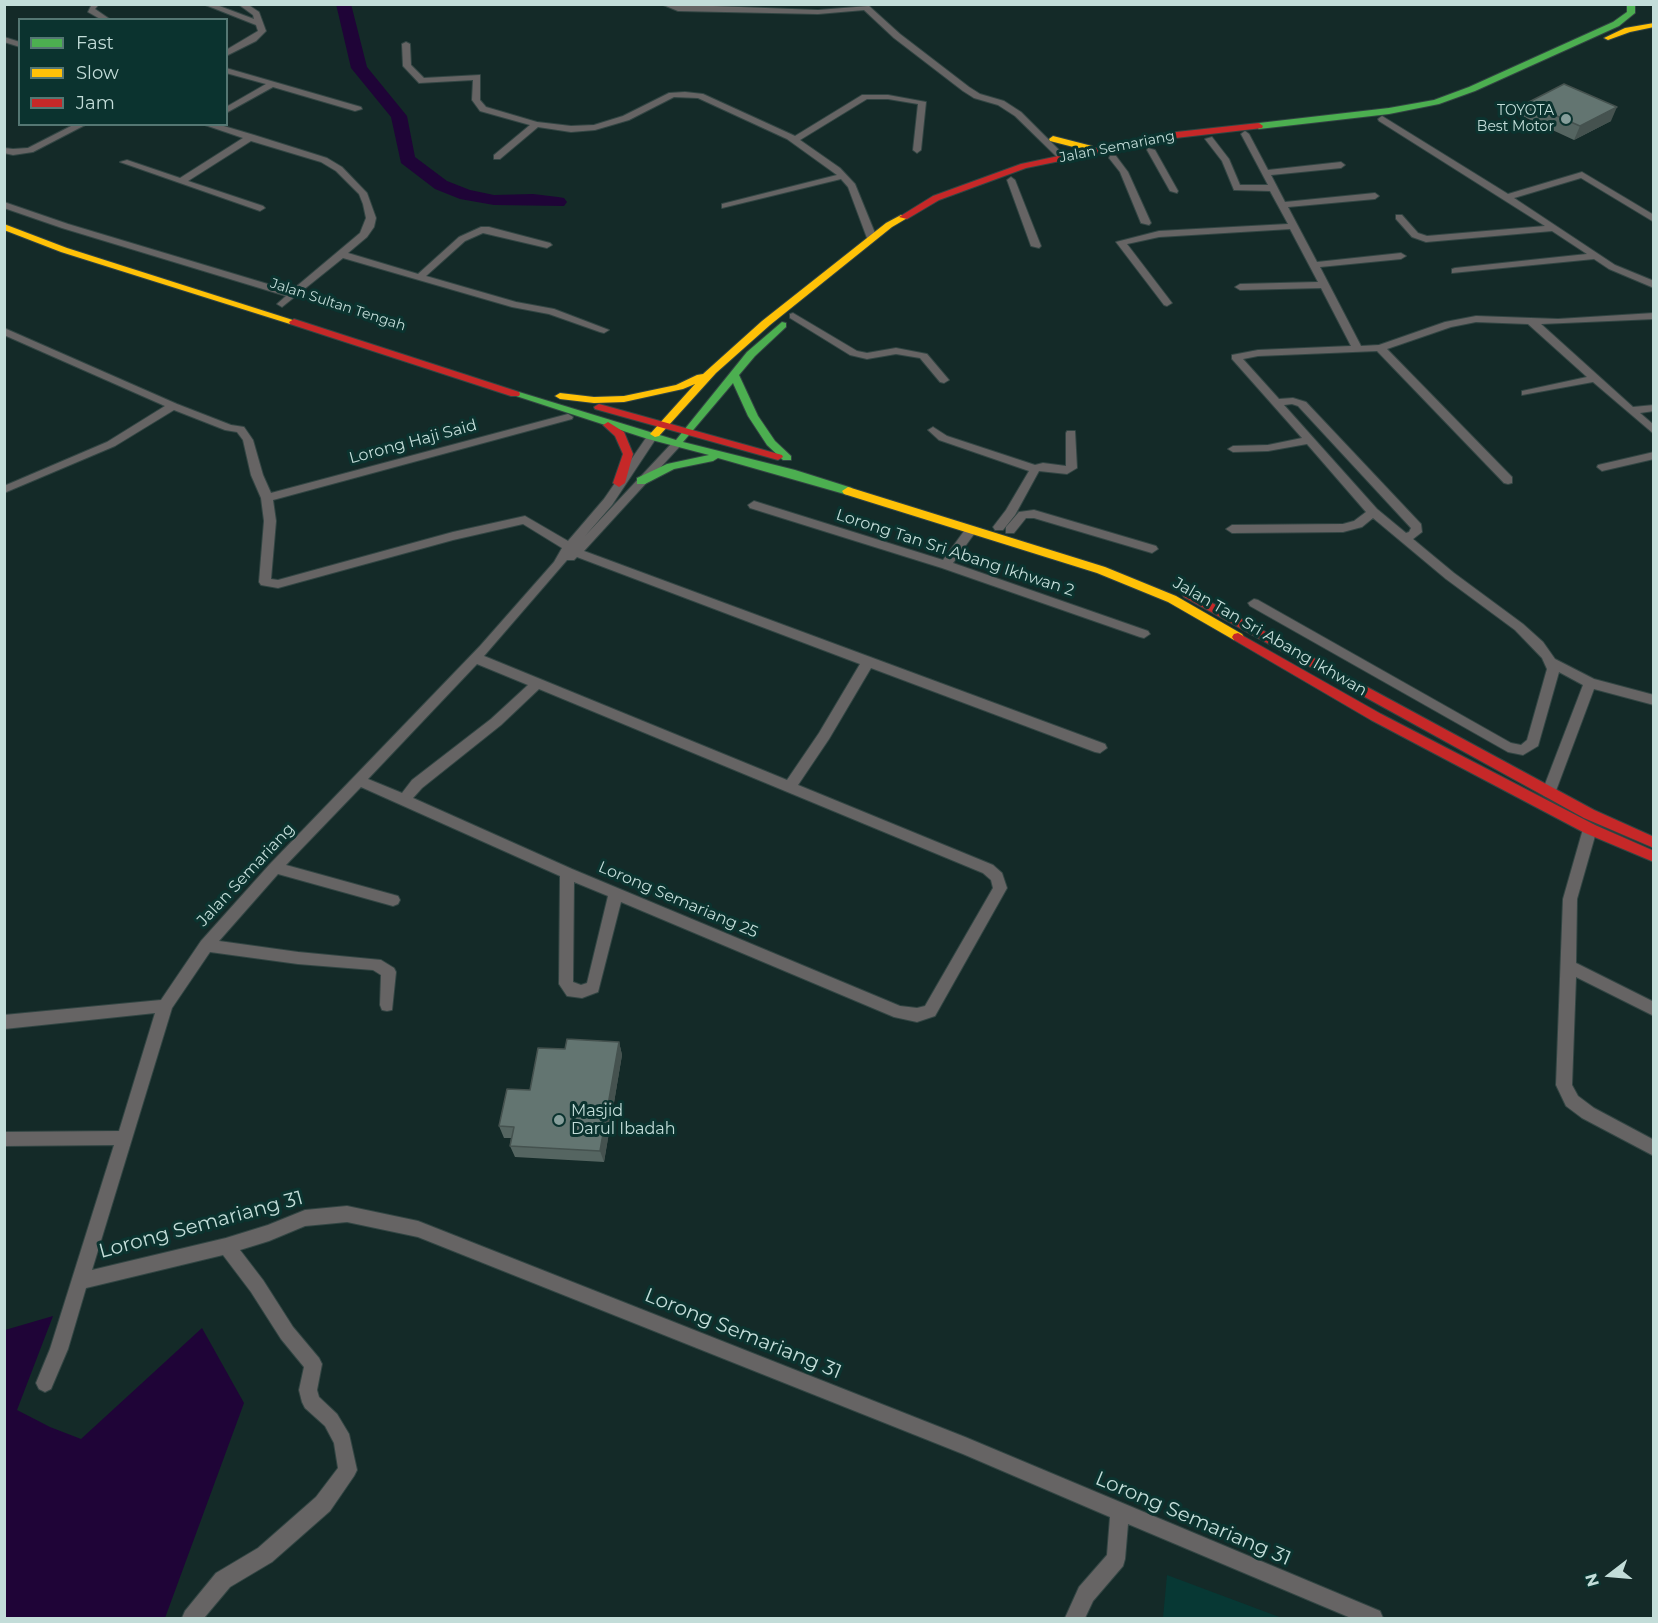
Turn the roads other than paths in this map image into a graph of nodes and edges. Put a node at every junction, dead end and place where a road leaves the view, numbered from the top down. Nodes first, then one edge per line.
1 (96, 4) edge
2 (206, 4) edge
3 (241, 4) edge
4 (664, 4) edge
5 (1631, 4) edge
6 (864, 6) edge
7 (105, 18) edge
8 (1653, 18) edge
9 (260, 24) junction
10 (1653, 25) edge
11 (1629, 30) junction
12 (406, 44) dead end
13 (228, 53) edge
14 (228, 71) edge
15 (272, 84) junction
16 (357, 109) dead end
17 (228, 110) edge
18 (1382, 119) junction
19 (536, 124) junction
20 (79, 126) edge
21 (213, 126) edge
22 (1245, 134) junction
23 (251, 137) junction
24 (1209, 139) junction
25 (795, 140) junction
26 (1048, 140) junction
27 (1098, 149) junction
28 (4, 150) edge
29 (917, 150) dead end
30 (1150, 150) junction
31 (1066, 155) junction
32 (497, 157) dead end
33 (1113, 158) junction
34 (124, 162) dead end
35 (1341, 165) dead end
36 (1024, 166) junction
37 (1267, 174) junction
38 (843, 176) junction
39 (1011, 180) junction
40 (182, 181) junction
41 (1274, 188) junction
42 (1174, 191) dead end
43 (1375, 196) dead end
44 (1508, 197) junction
45 (4, 205) edge
46 (1284, 205) junction
47 (725, 206) dead end
48 (260, 207) dead end
49 (4, 213) edge
50 (864, 217) junction
51 (1399, 217) dead end
52 (1653, 219) edge
53 (1146, 223) dead end
54 (889, 225) junction
55 (1295, 226) junction
56 (4, 227) edge
57 (1554, 228) junction
58 (872, 238) junction
59 (547, 245) dead end
60 (1036, 246) dead end
61 (343, 255) junction
62 (1401, 256) dead end
63 (1596, 256) junction
64 (1315, 265) junction
65 (1455, 271) dead end
66 (420, 277) junction
67 (1325, 285) junction
68 (1653, 285) edge
69 (1240, 287) dead end
70 (287, 299) junction
71 (1167, 303) dead end
72 (793, 316) junction
73 (1653, 316) edge
74 (1530, 321) junction
75 (603, 330) dead end
76 (4, 331) edge
77 (1380, 348) junction
78 (1358, 349) junction
79 (712, 371) junction
80 (734, 375) junction
81 (1595, 378) junction
82 (944, 380) dead end
83 (1526, 393) dead end
84 (560, 396) junction
85 (1277, 403) junction
86 (173, 406) junction
87 (1653, 408) edge
88 (1632, 410) junction
89 (568, 417) dead end
90 (604, 422) junction
91 (662, 426) junction
92 (933, 430) dead end
93 (1653, 431) edge
94 (686, 432) junction
95 (1071, 433) dead end
96 (652, 437) junction
97 (1310, 440) junction
98 (676, 445) junction
99 (1233, 449) dead end
100 (1653, 455) edge
101 (733, 459) junction
102 (793, 462) junction
103 (1602, 467) dead end
104 (1035, 470) junction
105 (1508, 480) dead end
106 (641, 481) junction
107 (620, 483) junction
108 (852, 487) junction
109 (4, 490) edge
110 (267, 498) junction
111 (754, 505) dead end
112 (1373, 512) junction
113 (1004, 529) junction
114 (1232, 529) dead end
115 (971, 530) junction
116 (1402, 538) junction
117 (1152, 549) dead end
118 (572, 550) junction
119 (946, 565) junction
120 (1254, 603) dead end
121 (1144, 634) dead end
122 (476, 658) junction
123 (867, 662) junction
124 (1552, 663) junction
125 (1590, 683) junction
126 (537, 684) junction
127 (1653, 700) edge
128 (1100, 748) dead end
129 (361, 781) junction
130 (790, 786) junction
131 (1549, 792) junction
132 (405, 800) junction
133 (1590, 829) junction
134 (1653, 843) edge
135 (1653, 857) edge
136 (275, 868) junction
137 (567, 873) junction
138 (616, 894) junction
139 (393, 900) dead end
140 (206, 945) junction
141 (1569, 966) junction
142 (387, 1005) dead end
143 (165, 1006) junction
144 (1653, 1010) edge
145 (4, 1022) edge
146 (123, 1138) junction
147 (4, 1139) edge
148 (1653, 1149) edge
149 (226, 1246) junction
150 (79, 1281) junction
151 (45, 1383) dead end
152 (1120, 1513) junction
153 (192, 1618) edge
154 (1075, 1618) edge
155 (1373, 1618) edge

1 - 7 street
2 - 9 street
3 - 9 street
4 - 6 street
5 - 27 main road, Jalan Semariang
6 - 26 street
8 - 11 main road
9 - 13 street
10 - 11 main road, Jalan Semariang
11 - 18 main road, Jalan Semariang
12 - 19 street
14 - 15 street
15 - 16 street
15 - 17 street
18 - 22 main road, Jalan Semariang
18 - 44 street
19 - 25 street
19 - 32 street
20 - 28 street
21 - 23 street
22 - 24 main road, Jalan Semariang
22 - 37 street
23 - 40 street
23 - 61 street
24 - 30 main road, Jalan Semariang
24 - 41 street
25 - 29 street
25 - 38 street
26 - 27 main road
26 - 31 street
26 - 36 main road
27 - 31 main road, Jalan Semariang
30 - 31 main road
30 - 33 main road, Jalan Semariang
30 - 42 street
31 - 36 main road, Jalan Semariang
33 - 39 main road, Jalan Semariang
33 - 53 street
34 - 40 street
35 - 37 street
36 - 54 main road, Jalan Semariang
37 - 41 street
38 - 47 street
38 - 50 street
39 - 60 street
39 - 72 main road, Jalan Semariang
40 - 48 street
41 - 46 street
43 - 46 street
44 - 52 street
44 - 57 street
45 - 70 street
46 - 55 street
49 - 70 main road, Jalan Sultan Tengah
50 - 54 street
50 - 58 street
51 - 57 street
54 - 58 main road, Jalan Semariang
55 - 64 street
55 - 71 street
56 - 90 main road, Jalan Sultan Tengah
57 - 63 street
58 - 79 main road, Jalan Semariang
59 - 66 street
61 - 66 street
61 - 70 street
62 - 64 street
63 - 65 street
63 - 68 street
64 - 67 street
66 - 75 street
67 - 69 street
67 - 78 street
70 - 84 main road, Jalan Sultan Tengah
72 - 80 main road, Jalan Semariang
72 - 82 street
73 - 74 street
74 - 77 street
74 - 81 street
76 - 86 street
77 - 78 street
77 - 105 street
78 - 85 street
79 - 84 main road
79 - 91 main road, Jalan Semariang
80 - 94 main road, Jalan Semariang
80 - 102 main road
81 - 83 street
81 - 88 street
84 - 91 main road, Jalan Sultan Tengah
85 - 97 street
85 - 116 street
86 - 109 street
86 - 110 street
87 - 88 street
88 - 93 street
89 - 110 street, Lorong Haji Said
90 - 96 main road, Jalan Sultan Tengah
90 - 107 main road
91 - 94 main road, Jalan Sultan Tengah
91 - 96 main road, Jalan Semariang
92 - 104 street
94 - 98 main road, Jalan Semariang
94 - 102 main road, Jalan Sultan Tengah
95 - 104 street
96 - 98 main road, Jalan Sultan Tengah
96 - 107 street
97 - 99 street
97 - 112 street
98 - 101 main road, Jalan Sultan Tengah
98 - 106 street
100 - 103 street
101 - 106 main road
101 - 108 main road
102 - 108 main road, Jalan Sultan Tengah
104 - 113 street
106 - 118 street
107 - 118 street
108 - 113 main road, Jalan Tan Sri Abang Ikhwan
108 - 115 main road, Jalan Tan Sri Abang Ikhwan
110 - 118 street
111 - 119 street, Lorong Tan Sri Abang Ikhwan 2
112 - 114 street
112 - 116 street
113 - 117 street
113 - 131 main road, Jalan Tan Sri Abang Ikhwan
115 - 119 street
115 - 133 main road, Jalan Tan Sri Abang Ikhwan
116 - 124 street
118 - 122 street, Jalan Semariang
118 - 123 street
119 - 121 street, Lorong Tan Sri Abang Ikhwan 2
120 - 124 street
122 - 126 street
122 - 129 street, Jalan Semariang
123 - 128 street
123 - 130 street
124 - 125 street
125 - 127 street
125 - 131 street
126 - 130 street
126 - 132 street
129 - 132 street, Lorong Semariang 25
129 - 136 street, Jalan Semariang
130 - 138 street, Lorong Semariang 25
131 - 134 main road, Jalan Tan Sri Abang Ikhwan
132 - 137 street, Lorong Semariang 25
133 - 135 main road, Jalan Tan Sri Abang Ikhwan
133 - 141 street
136 - 139 street
136 - 140 street, Jalan Semariang
137 - 138 street, Lorong Semariang 25
137 - 138 street
140 - 142 street
140 - 143 street, Jalan Semariang
141 - 144 street
141 - 148 street
143 - 145 street
143 - 146 street, Jalan Semariang
146 - 147 street
146 - 150 street, Jalan Semariang
149 - 150 street, Lorong Semariang 31
149 - 152 street, Lorong Semariang 31
149 - 153 street
150 - 151 street, Jalan Semariang
152 - 154 street
152 - 155 street, Lorong Semariang 31

